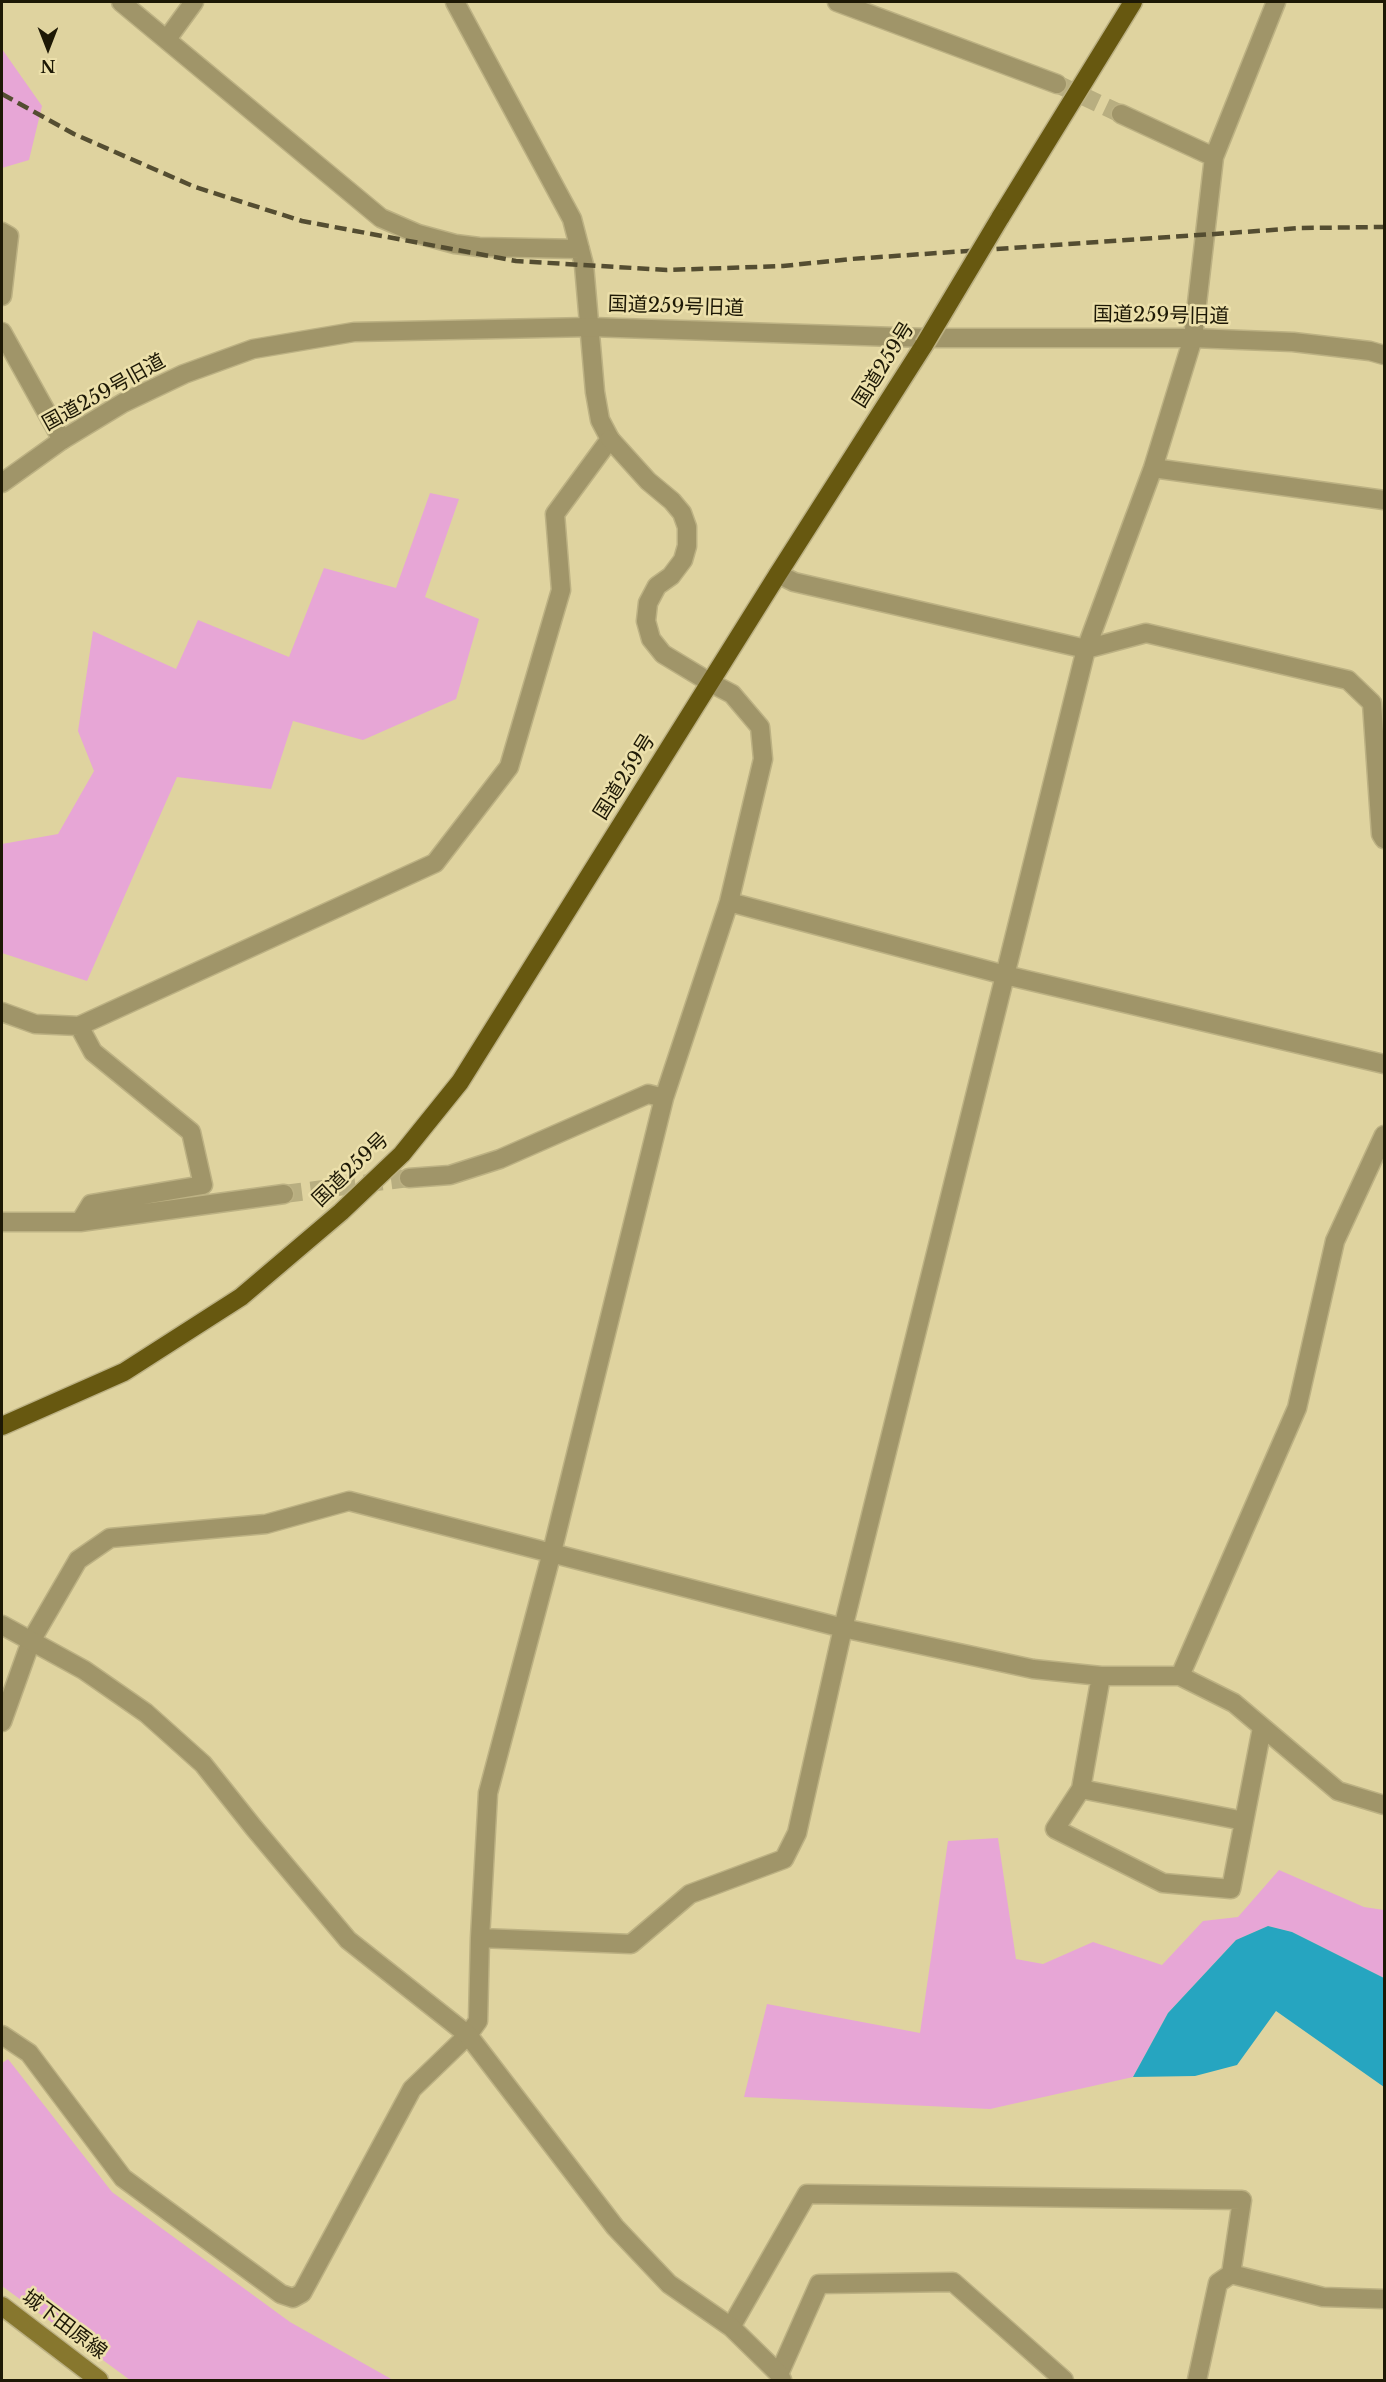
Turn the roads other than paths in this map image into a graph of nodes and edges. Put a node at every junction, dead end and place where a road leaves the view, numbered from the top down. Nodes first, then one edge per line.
1 (122, 2) edge
2 (194, 2) edge
3 (455, 2) edge
4 (837, 2) edge
5 (1133, 2) edge
6 (1276, 2) edge
7 (167, 39) junction
8 (1057, 84) tunnel mouth
9 (1121, 114) tunnel mouth
10 (1214, 157) junction
11 (2, 232) edge
12 (580, 249) junction
13 (2, 296) edge
14 (590, 327) junction
15 (2, 332) edge
16 (1193, 338) junction
17 (1384, 355) edge
18 (610, 439) junction
19 (62, 440) junction
20 (1153, 468) junction
21 (2, 483) edge
22 (1384, 500) edge
23 (778, 574) junction
24 (1086, 650) junction
25 (711, 683) junction
26 (1384, 839) edge
27 (729, 902) junction
28 (1005, 975) junction
29 (2, 1012) edge
30 (79, 1026) junction
31 (1384, 1064) edge
32 (664, 1098) junction
33 (1384, 1135) edge
34 (409, 1178) tunnel mouth
35 (284, 1194) tunnel mouth
36 (2, 1222) edge
37 (80, 1222) junction
38 (2, 1426) edge
39 (552, 1552) junction
40 (2, 1625) edge
41 (843, 1628) junction
42 (31, 1641) junction
43 (1101, 1676) junction
44 (1180, 1676) junction
45 (2, 1722) edge
46 (1262, 1728) junction
47 (1081, 1789) junction
48 (1384, 1805) edge
49 (1244, 1821) junction
50 (480, 1938) junction
51 (468, 2035) junction
52 (2, 2036) edge
53 (1231, 2274) junction
54 (1384, 2299) edge
55 (2, 2306) edge
56 (731, 2327) junction
57 (781, 2377) edge
58 (99, 2380) edge
59 (1064, 2380) edge
60 (1197, 2380) edge

1 - 7 street
2 - 7 street
3 - 12 street
4 - 8 street
5 - 23 highway, 国道259号, bridge
6 - 10 street
7 - 12 street
9 - 10 street
10 - 16 street
11 - 13 street
12 - 14 street
14 - 16 street, 国道259号旧道
14 - 18 street
14 - 19 street, 国道259号旧道
15 - 19 street
16 - 17 street, 国道259号旧道
16 - 20 street
18 - 25 street
18 - 30 street
19 - 21 street, 国道259号旧道
20 - 22 street
20 - 24 street
23 - 24 street
23 - 25 highway, 国道259号
24 - 26 street
24 - 28 street
25 - 27 street
25 - 38 highway, 国道259号
27 - 28 street
27 - 32 street
28 - 31 street
28 - 41 street
29 - 30 street
30 - 37 street
32 - 34 street
32 - 39 street
33 - 44 street
35 - 37 street
36 - 37 street
39 - 41 street
39 - 42 street
39 - 50 street
40 - 42 street
41 - 43 street
41 - 50 street
42 - 45 street
42 - 51 street
43 - 44 street
43 - 47 street
44 - 46 street
46 - 48 street
46 - 49 street
47 - 49 street
47 - 49 street
50 - 51 street
51 - 52 street
51 - 56 street
53 - 54 street
53 - 56 street
53 - 60 street
55 - 58 main road, 城下田原線
56 - 57 street
57 - 59 street

